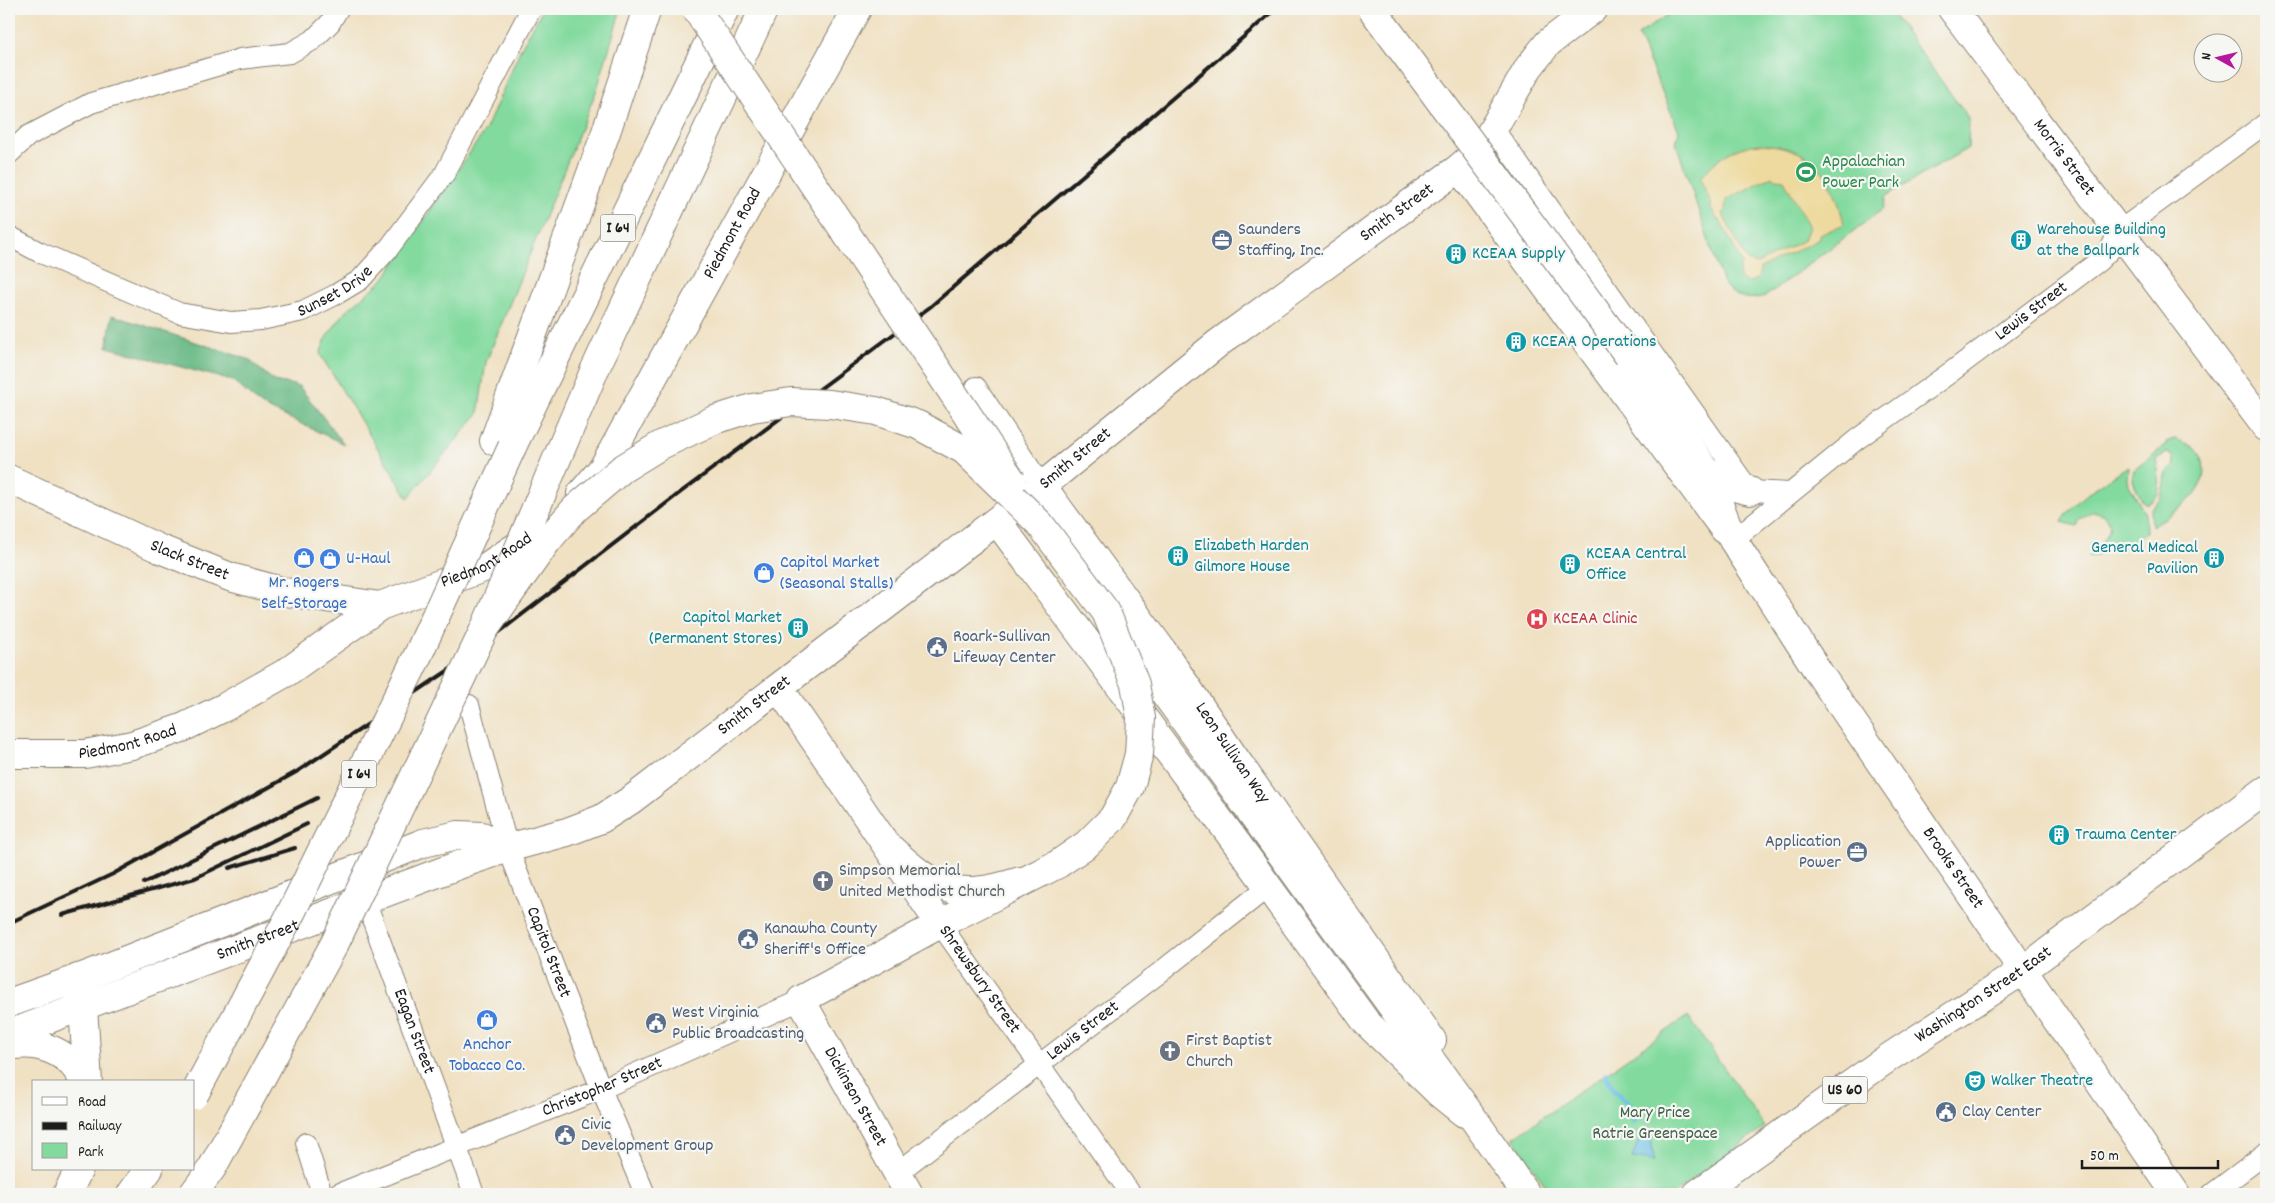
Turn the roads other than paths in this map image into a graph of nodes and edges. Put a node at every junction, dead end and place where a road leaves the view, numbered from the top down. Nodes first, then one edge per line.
1 (338, 9) edge
2 (531, 9) edge
3 (647, 9) edge
4 (696, 9) edge
5 (725, 9) edge
6 (764, 9) edge
7 (857, 9) edge
8 (1372, 9) edge
9 (1593, 9) edge
10 (1952, 9) edge
11 (2266, 123) edge
12 (1494, 128) junction
13 (9, 154) edge
14 (1459, 168) junction
15 (2119, 231) junction
16 (9, 236) edge
17 (976, 387) dead end
18 (2266, 427) edge
19 (503, 444) junction
20 (1706, 471) junction
21 (9, 479) edge
22 (1042, 486) junction
23 (1750, 491) junction
24 (1789, 493) junction
25 (1020, 504) junction
26 (997, 521) junction
27 (1040, 524) junction
28 (1733, 540) junction
29 (380, 606) junction
30 (1106, 612) junction
31 (484, 630) junction
32 (779, 688) junction
33 (469, 705) dead end
34 (9, 754) edge
35 (2266, 790) edge
36 (508, 848) junction
37 (890, 848) junction
38 (355, 869) junction
39 (1020, 881) junction
40 (1268, 887) junction
41 (365, 900) junction
42 (940, 924) junction
43 (2022, 971) junction
44 (78, 978) junction
45 (801, 1000) junction
46 (9, 1003) edge
47 (83, 1006) junction
48 (9, 1034) edge
49 (9, 1046) edge
50 (1040, 1065) junction
51 (83, 1080) edge
52 (88, 1080) edge
53 (601, 1089) junction
54 (195, 1093) edge
55 (1478, 1125) junction
56 (306, 1143) dead end
57 (455, 1147) junction
58 (2266, 1153) edge
59 (79, 1170) edge
60 (148, 1170) edge
61 (903, 1184) edge
62 (67, 1194) edge
63 (131, 1194) edge
64 (193, 1194) edge
65 (322, 1194) edge
66 (338, 1194) edge
67 (474, 1194) edge
68 (645, 1194) edge
69 (1130, 1194) edge
70 (1526, 1194) edge
71 (1696, 1194) edge
72 (2176, 1194) edge
73 (2212, 1194) edge

1 - 13 street
2 - 16 street, Sunset Drive
3 - 19 main road
4 - 27 main road, bridge
5 - 19 main road, I 64
6 - 31 main road, I 64, bridge
7 - 29 main road, Piedmont Road
8 - 20 main road, bridge
9 - 12 main road, Smith Street
10 - 15 main road, Morris Street
11 - 15 street, Lewis Street
12 - 14 main road, Smith Street
12 - 23 street
14 - 22 main road, Smith Street
14 - 28 main road
15 - 18 main road, Morris Street
15 - 24 street, Lewis Street
17 - 22 street, Leon Sullivan Way
19 - 54 main road, I 64, bridge
20 - 23 main road
20 - 28 main road
21 - 29 main road, Slack Street
22 - 25 main road, Smith Street
22 - 55 main road, Leon Sullivan Way
23 - 24 street
24 - 28 street, Lewis Street
25 - 26 main road, Smith Street
25 - 27 main road, bridge
25 - 31 main road, bridge
26 - 32 main road, Smith Street
26 - 40 main road, Leon Sullivan Way
27 - 30 main road, bridge
28 - 43 main road, Brooks Street
29 - 34 main road, Piedmont Road
30 - 39 main road, bridge
30 - 55 main road, bridge
31 - 64 main road, I 64, bridge
32 - 36 main road, Smith Street
32 - 37 main road, Shrewsbury Street
33 - 36 street, Capitol Street
35 - 43 main road, Washington Street East / US 60
36 - 38 main road, Smith Street
36 - 41 main road, Smith Street
36 - 53 street, Capitol Street
37 - 39 main road
37 - 42 main road, Shrewsbury Street
38 - 41 street, Eagan Street
38 - 44 main road, Smith Street
39 - 42 main road, Christopher Street
40 - 50 street, Lewis Street
40 - 55 main road, Leon Sullivan Way
41 - 47 main road, Smith Street
41 - 57 street, Eagan Street
42 - 45 main road, Christopher Street
42 - 50 street, Shrewsbury Street
43 - 71 main road, Washington Street East / US 60
43 - 72 main road, Brooks Street
44 - 46 main road, Smith Street
44 - 47 main road
45 - 53 street, Christopher Street
45 - 61 main road, Dickinson Street
47 - 48 main road, Smith Street
47 - 52 main road
49 - 51 main road
50 - 61 street, Lewis Street
50 - 69 street, Shrewsbury Street
53 - 57 street, Christopher Street
53 - 68 street, Capitol Street
55 - 70 main road, Leon Sullivan Way
56 - 65 street
57 - 66 street, Christopher Street
57 - 67 street, Eagan Street
58 - 73 street
59 - 62 main road
60 - 63 main road

